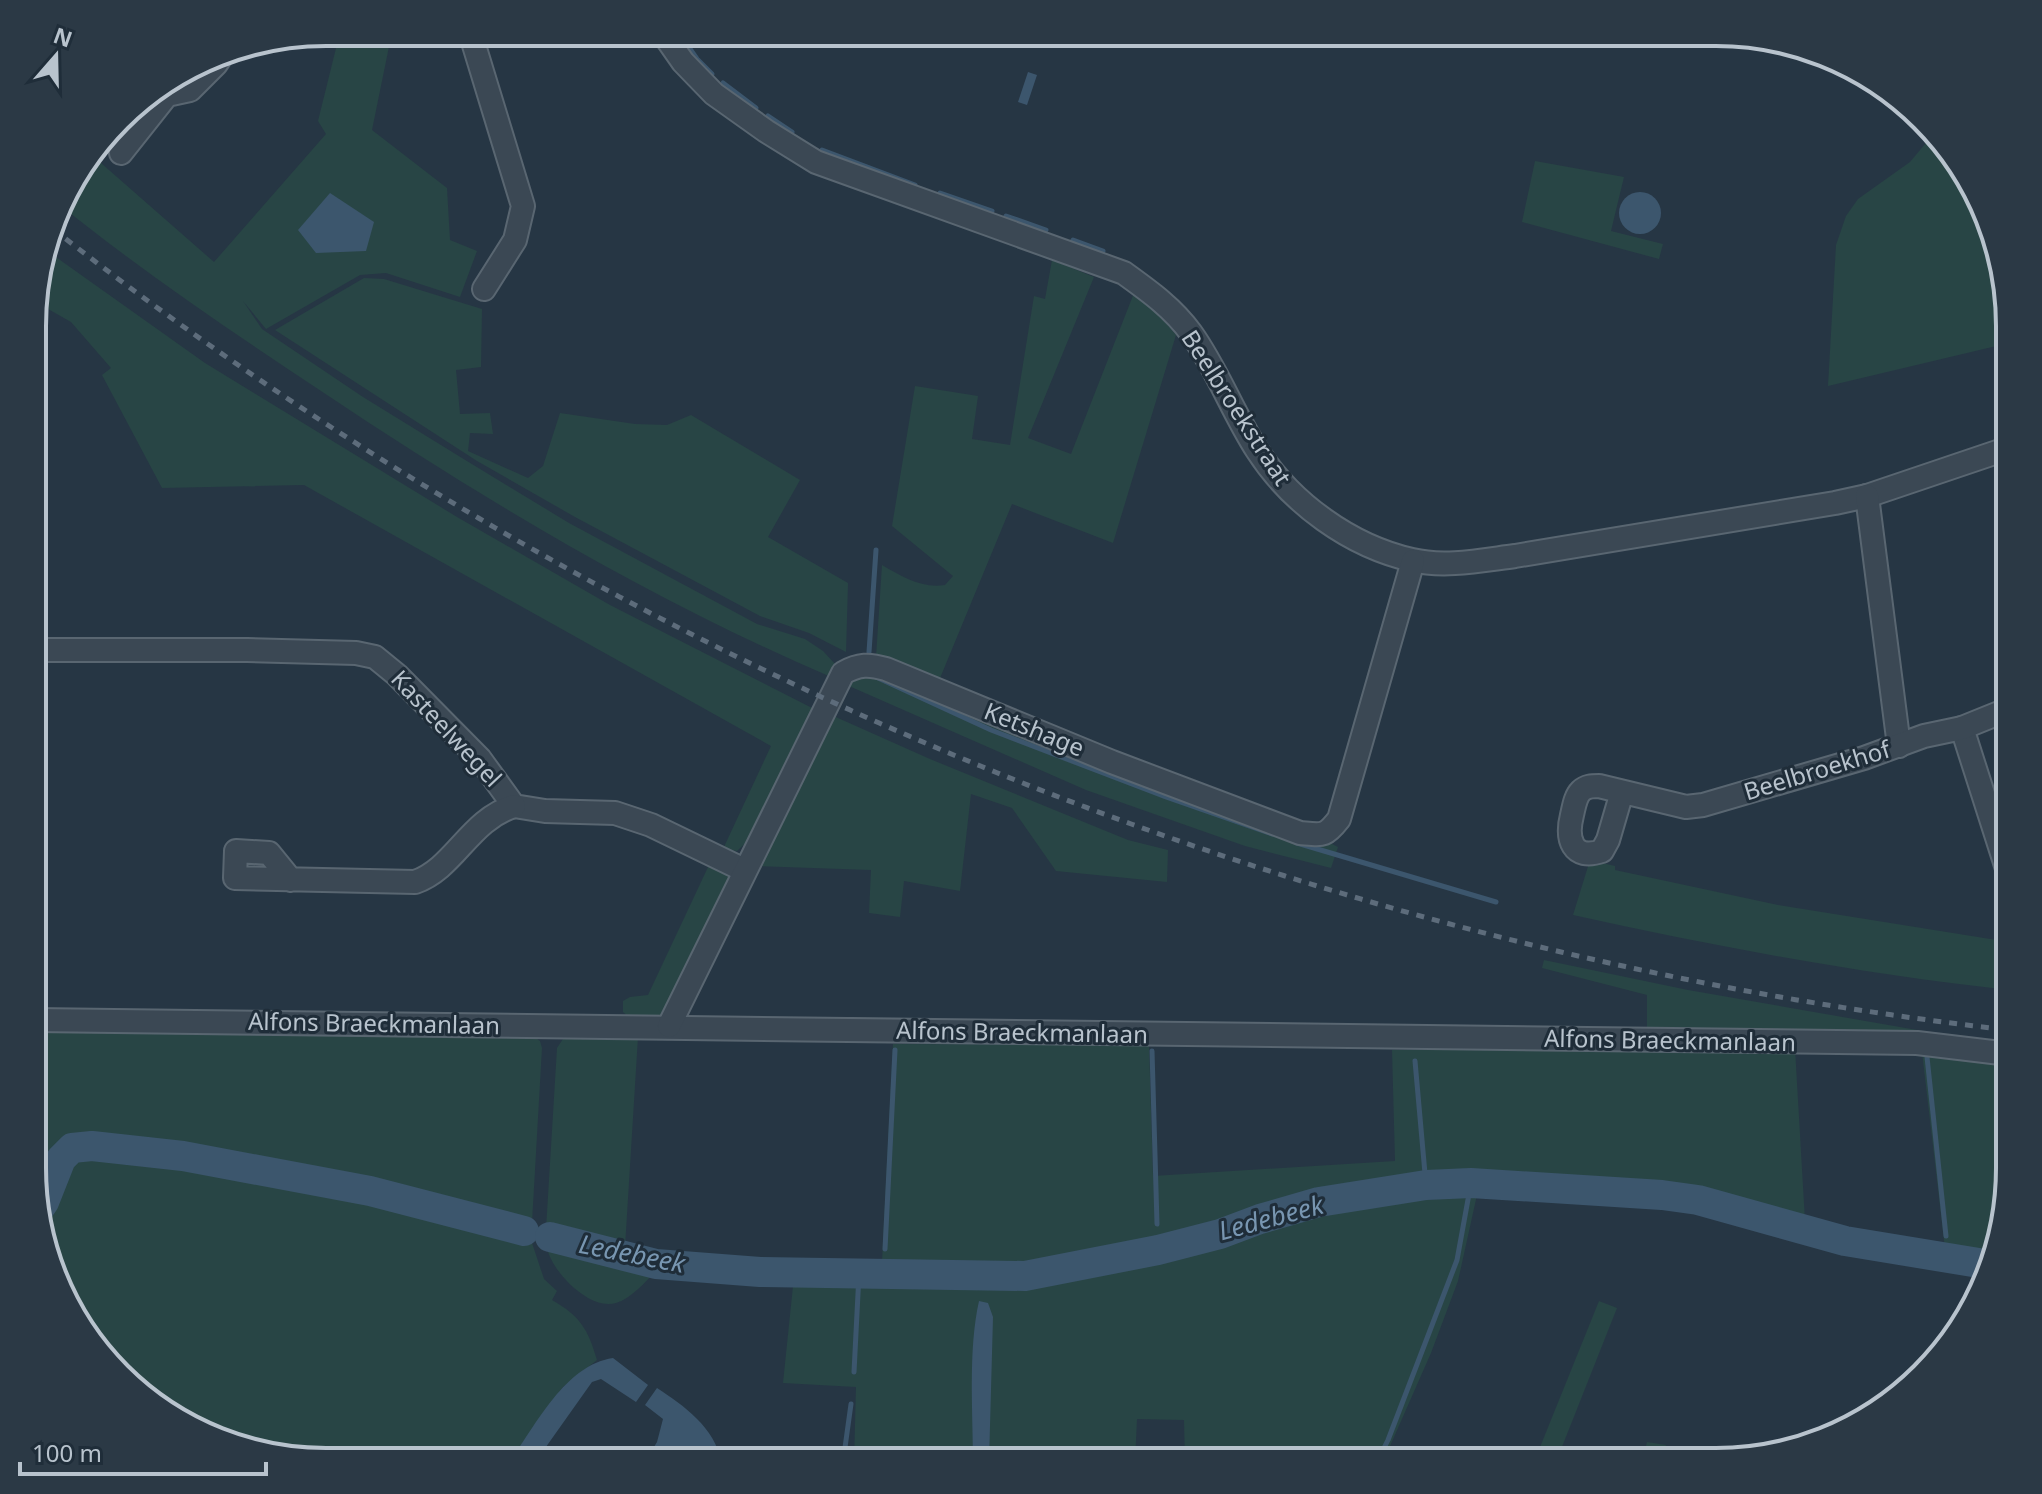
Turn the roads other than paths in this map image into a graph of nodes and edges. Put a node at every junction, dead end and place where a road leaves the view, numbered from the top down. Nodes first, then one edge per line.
1 (474, 46) edge
2 (672, 46) edge
3 (208, 72) edge
4 (169, 95) edge
5 (165, 97) edge
6 (121, 153) dead end
7 (484, 289) dead end
8 (1995, 453) edge
9 (1867, 496) junction
10 (1413, 561) junction
11 (46, 650) edge
12 (1995, 714) edge
13 (1962, 728) junction
14 (1899, 746) junction
15 (1622, 792) dead end
16 (514, 806) junction
17 (1996, 833) edge
18 (744, 870) junction
19 (291, 880) dead end
20 (47, 1020) edge
21 (669, 1026) junction
22 (1996, 1052) edge

1 - 7 street
2 - 10 street, Beelbroekstraat
3 - 4 street
5 - 6 street
8 - 9 street, Beelbroekstraat
9 - 10 street, Beelbroekstraat
9 - 14 street
10 - 18 street, Ketshage
11 - 16 street, Kasteelwegel
12 - 13 street, Beelbroekhof
13 - 14 street, Beelbroekhof
13 - 17 street
14 - 15 street, Beelbroekhof
16 - 18 street, Kasteelwegel
16 - 19 street
18 - 21 street, Ketshage
20 - 21 street, Alfons Braeckmanlaan
21 - 22 street, Alfons Braeckmanlaan

